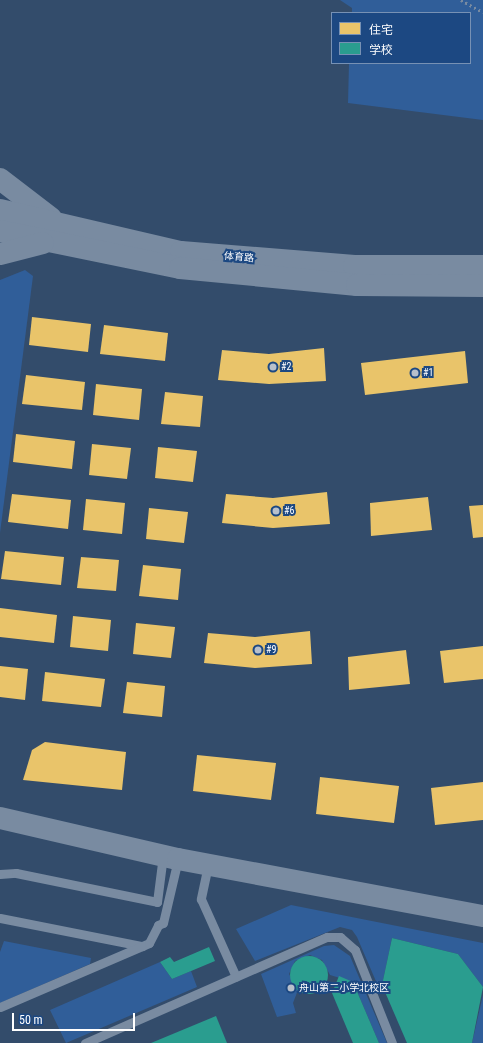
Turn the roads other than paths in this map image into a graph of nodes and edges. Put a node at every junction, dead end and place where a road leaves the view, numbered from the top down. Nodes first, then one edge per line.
1 (0, 179) edge
2 (0, 210) edge
3 (0, 231) edge
4 (54, 233) junction
5 (0, 254) edge
6 (483, 266) edge
7 (483, 286) edge
8 (0, 818) edge
9 (170, 857) junction
10 (208, 864) junction
11 (0, 874) edge
12 (483, 916) edge
13 (0, 918) edge
14 (142, 946) junction
15 (236, 977) junction
16 (0, 1007) edge
17 (86, 1043) edge
18 (392, 1043) edge

1 - 4 street
2 - 4 street, 体育路
3 - 4 street, 体育路
4 - 5 street
4 - 6 street, 体育路
4 - 7 street, 体育路
8 - 9 street
9 - 10 street
9 - 11 lane
9 - 14 lane
10 - 12 street
10 - 15 lane
13 - 14 lane
14 - 16 lane
15 - 17 lane
15 - 18 lane

